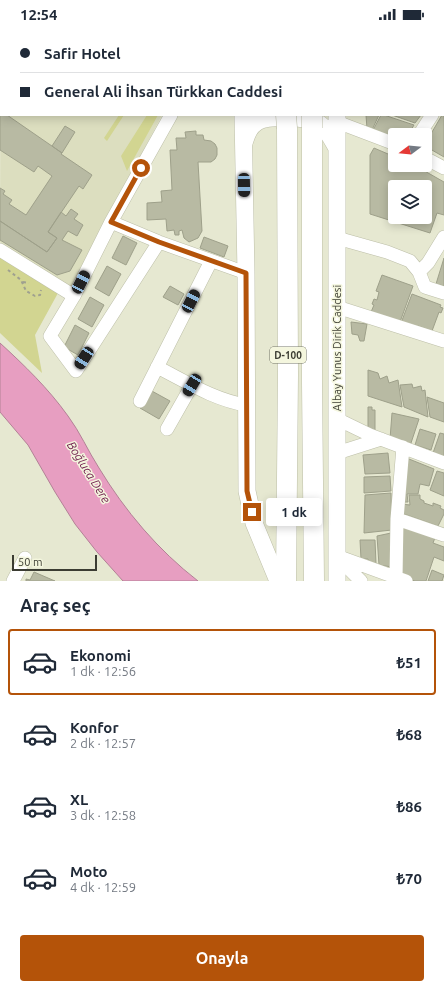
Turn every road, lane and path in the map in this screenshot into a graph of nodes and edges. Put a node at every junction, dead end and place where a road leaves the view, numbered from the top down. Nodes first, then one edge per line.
1 (170, 116) edge
2 (243, 116) edge
3 (431, 116) edge
4 (337, 118) edge
5 (314, 119) edge
6 (286, 122) edge
7 (424, 128) edge
8 (388, 141) edge
9 (244, 143) junction
10 (337, 148) junction
11 (432, 162) edge
12 (444, 168) edge
13 (111, 222) junction
14 (444, 237) edge
15 (337, 238) junction
16 (159, 242) junction
17 (0, 250) edge
18 (211, 261) junction
19 (5, 269) dead end
20 (420, 272) junction
21 (246, 273) junction
22 (23, 282) junction
23 (32, 283) dead end
24 (41, 288) dead end
25 (444, 293) edge
26 (74, 296) junction
27 (337, 307) junction
28 (444, 341) edge
29 (157, 367) junction
30 (192, 385) junction
31 (140, 400) dead end
32 (246, 405) junction
33 (337, 420) junction
34 (166, 429) dead end
35 (381, 439) junction
36 (403, 447) junction
37 (337, 453) junction
38 (444, 463) edge
39 (397, 519) junction
40 (444, 535) edge
41 (337, 556) junction
42 (24, 558) dead end
43 (401, 579) edge
44 (13, 581) edge
45 (278, 581) edge
46 (286, 581) edge
47 (314, 581) edge
48 (337, 581) edge
49 (346, 581) edge
50 (361, 581) edge

1 - 13 street
2 - 9 main road
3 - 7 street
4 - 5 main road
4 - 8 street
4 - 10 main road, Albay Yunus Dirik Caddesi
5 - 47 highway, D-100
6 - 46 highway, D-100
9 - 10 main road
9 - 21 main road
10 - 15 main road, Albay Yunus Dirik Caddesi
11 - 12 street
13 - 16 street
13 - 26 street
14 - 20 street
15 - 20 street
15 - 27 main road, Albay Yunus Dirik Caddesi
16 - 18 street
16 - 26 street
17 - 26 street
18 - 21 street
18 - 29 street
19 - 22 path
20 - 25 street
21 - 32 main road
22 - 23 path
22 - 24 path
27 - 28 street
27 - 33 main road, Albay Yunus Dirik Caddesi
29 - 30 street
29 - 31 street
30 - 32 street
30 - 34 street
32 - 45 main road
33 - 35 street
33 - 37 main road, Albay Yunus Dirik Caddesi
35 - 36 street
35 - 37 street
36 - 38 street
36 - 39 street
37 - 41 main road, Albay Yunus Dirik Caddesi
39 - 40 street
39 - 43 street
41 - 43 street
41 - 48 main road, Albay Yunus Dirik Caddesi
41 - 49 main road
41 - 50 street
42 - 44 street

